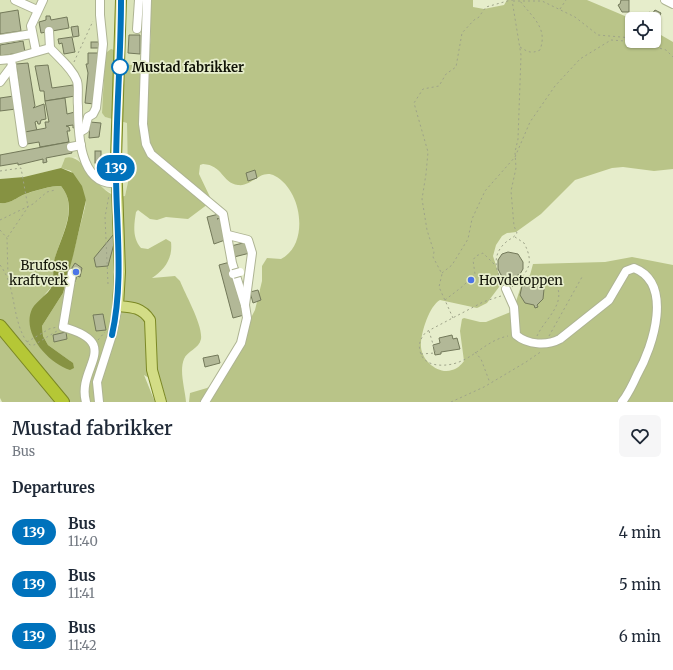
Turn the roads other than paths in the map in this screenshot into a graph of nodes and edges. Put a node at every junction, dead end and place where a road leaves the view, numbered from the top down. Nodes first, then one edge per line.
1 (15, 0) edge
2 (43, 0) edge
3 (100, 0) edge
4 (121, 0) edge
5 (138, 0) edge
6 (147, 0) edge
7 (665, 0) edge
8 (673, 4) edge
9 (37, 10) junction
10 (138, 29) dead end
11 (49, 31) dead end
12 (32, 34) junction
13 (0, 39) edge
14 (50, 48) junction
15 (36, 51) junction
16 (0, 60) edge
17 (12, 62) junction
18 (0, 82) edge
19 (80, 132) junction
20 (23, 143) dead end
21 (81, 145) junction
22 (71, 147) dead end
23 (116, 183) junction
24 (228, 235) junction
25 (250, 271) junction
26 (72, 273) dead end
27 (237, 273) dead end
28 (508, 292) road end
29 (118, 306) junction
30 (245, 306) junction
31 (0, 326) edge
32 (63, 402) edge
33 (86, 402) edge
34 (99, 402) edge
35 (161, 402) edge
36 (206, 402) edge
37 (622, 402) edge

1 - 9 street
2 - 9 street
3 - 19 street
4 - 23 main road
5 - 10 street
6 - 24 street
7 - 8 street
9 - 12 street
11 - 14 street
12 - 13 street
12 - 15 street
14 - 15 street
14 - 19 street
15 - 17 street
16 - 17 street
17 - 18 street
17 - 20 street
19 - 21 street
21 - 22 street
21 - 23 street
23 - 29 main road
24 - 25 street
24 - 30 street
25 - 27 street
25 - 30 street
26 - 33 street
28 - 37 street
29 - 34 street
29 - 35 main road
30 - 36 street
31 - 32 highway

